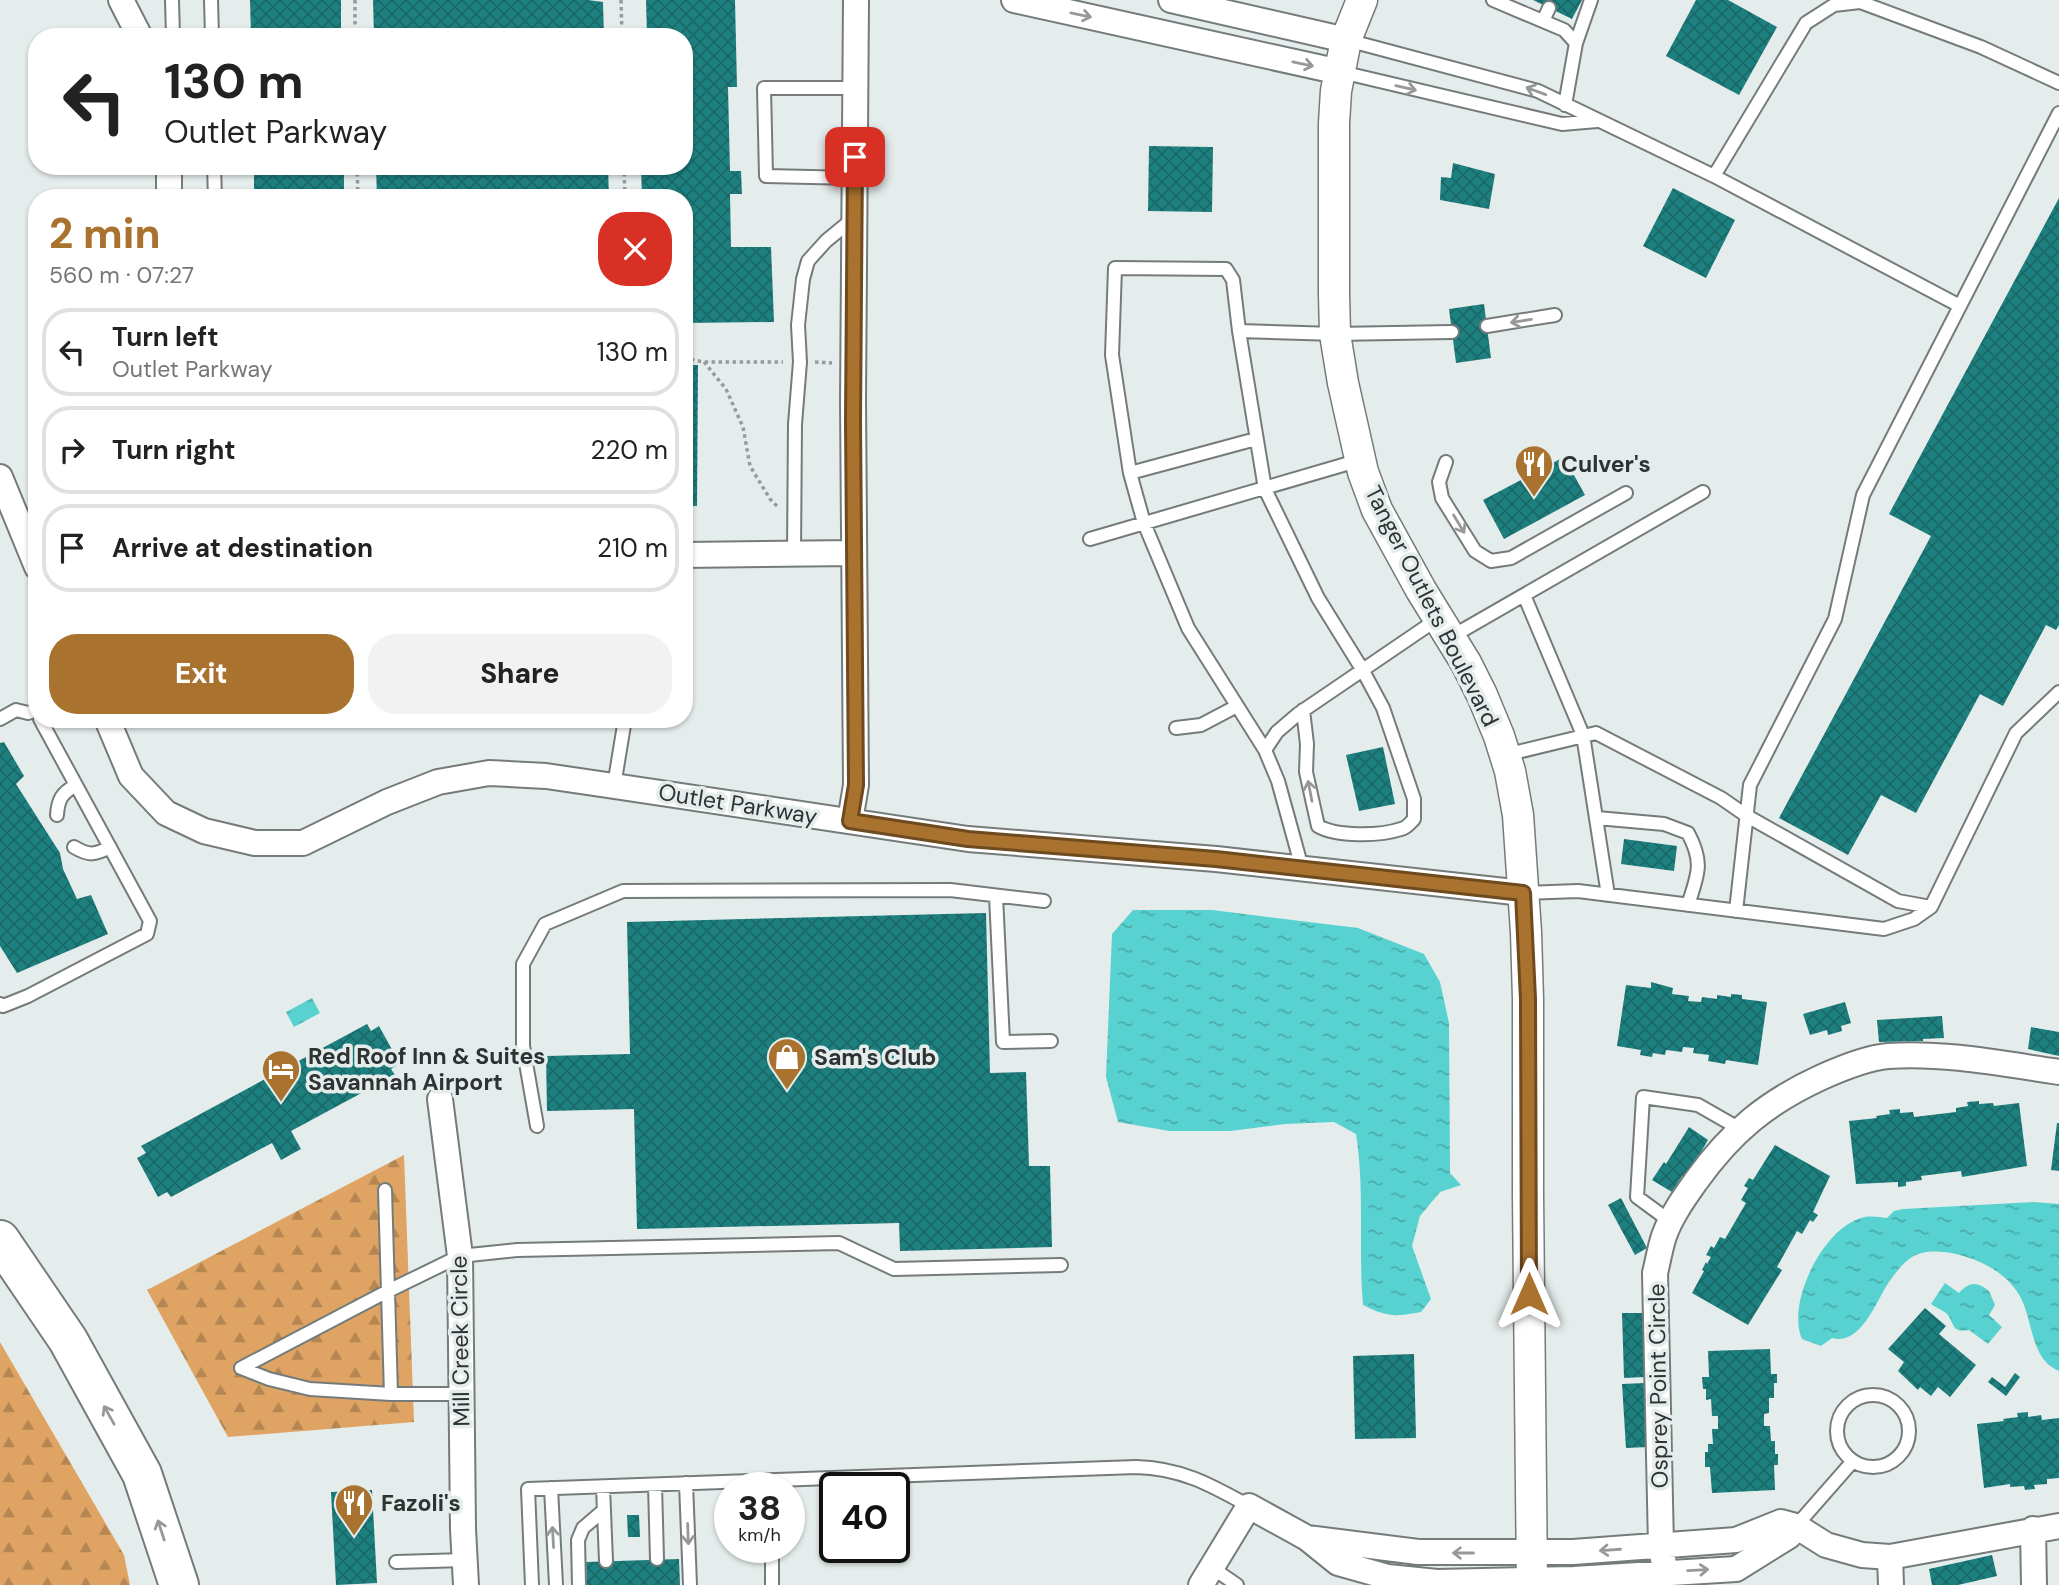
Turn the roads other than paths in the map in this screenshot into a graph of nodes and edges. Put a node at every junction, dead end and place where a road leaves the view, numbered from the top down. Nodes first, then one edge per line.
1 (121, 0) edge
2 (172, 0) edge
3 (211, 0) edge
4 (856, 0) edge
5 (1014, 0) edge
6 (1171, 0) edge
7 (1362, 0) edge
8 (1494, 0) edge
9 (1591, 0) edge
10 (1521, 6) edge
11 (1549, 8) dead end
12 (1542, 21) junction
13 (135, 28) edge
14 (173, 28) edge
15 (212, 28) edge
16 (1346, 40) junction
17 (1576, 43) junction
18 (1340, 72) junction
19 (2059, 83) edge
20 (856, 88) junction
21 (1565, 105) junction
22 (2059, 113) edge
23 (1597, 121) junction
24 (1714, 176) junction
25 (855, 178) junction
26 (854, 218) junction
27 (1960, 306) junction
28 (1555, 315) dead end
29 (1487, 326) dead end
30 (1239, 331) junction
31 (1452, 331) dead end
32 (1335, 334) junction
33 (1256, 439) junction
34 (1360, 460) junction
35 (1446, 462) dead end
36 (1130, 473) junction
37 (0, 477) edge
38 (1265, 489) junction
39 (1703, 492) dead end
40 (1626, 493) dead end
41 (1144, 523) junction
42 (1090, 538) dead end
43 (28, 545) edge
44 (854, 553) junction
45 (794, 554) junction
46 (693, 555) edge
47 (1524, 595) junction
48 (1445, 628) junction
49 (1362, 669) junction
50 (2059, 692) edge
51 (1237, 706) junction
52 (1303, 710) junction
53 (28, 713) edge
54 (0, 719) edge
55 (45, 728) edge
56 (111, 728) edge
57 (624, 728) edge
58 (1177, 728) dead end
59 (1583, 735) junction
60 (1265, 750) junction
61 (1505, 755) junction
62 (76, 785) junction
63 (614, 786) junction
64 (57, 815) dead end
65 (1747, 816) junction
66 (1597, 818) junction
67 (850, 821) junction
68 (74, 847) dead end
69 (110, 847) junction
70 (1301, 868) junction
71 (1523, 893) junction
72 (1608, 895) junction
73 (996, 896) junction
74 (1044, 901) dead end
75 (1688, 905) junction
76 (1931, 907) junction
77 (1736, 911) junction
78 (0, 1004) edge
79 (1051, 1041) dead end
80 (2059, 1072) edge
81 (440, 1099) dead end
82 (537, 1126) dead end
83 (1740, 1129) junction
84 (385, 1191) dead end
85 (1671, 1222) junction
86 (0, 1240) edge
87 (460, 1256) junction
88 (1061, 1265) dead end
89 (386, 1292) junction
90 (391, 1394) junction
91 (462, 1394) junction
92 (1853, 1461) junction
93 (686, 1483) junction
94 (714, 1483) edge
95 (805, 1483) edge
96 (655, 1485) junction
97 (603, 1487) junction
98 (551, 1488) junction
99 (1249, 1506) junction
100 (604, 1510) junction
101 (1796, 1526) junction
102 (2059, 1526) edge
103 (2033, 1529) junction
104 (1736, 1540) junction
105 (1661, 1546) junction
106 (1889, 1557) junction
107 (657, 1559) dead end
108 (606, 1561) dead end
109 (396, 1562) dead end
110 (772, 1563) edge
111 (1532, 1572) edge
112 (466, 1573) edge
113 (1206, 1576) edge
114 (1734, 1577) edge
115 (1665, 1579) edge
116 (179, 1585) edge
117 (532, 1585) edge
118 (556, 1585) edge
119 (579, 1585) edge
120 (690, 1585) edge
121 (772, 1585) edge
122 (1237, 1585) edge
123 (1891, 1585) edge
124 (2034, 1585) edge

1 - 13 street
2 - 14 lane
3 - 15 lane
4 - 20 street
5 -> 18 street
6 - 16 street
7 - 16 street, Tanger Outlets Boulevard
8 - 10 lane
9 - 17 lane
10 - 12 lane
11 - 12 lane
12 - 17 lane
16 - 18 street, Tanger Outlets Boulevard
21 -> 16 lane
17 - 21 lane
18 -> 23 lane
18 - 32 street, Tanger Outlets Boulevard
19 - 24 lane
20 - 25 street
20 - 25 lane
21 - 23 lane
22 - 27 lane
23 - 24 lane
24 - 27 lane
25 - 26 street
26 - 44 street
26 - 45 lane
27 - 65 lane
28 -> 29 lane
30 - 32 lane
30 - 33 lane
30 - 36 lane
31 - 32 lane
32 - 34 street, Tanger Outlets Boulevard
33 - 36 lane
33 - 38 lane
34 - 38 lane
34 - 48 street, Tanger Outlets Boulevard
35 -> 40 lane
36 - 41 lane
37 - 43 street
38 - 41 lane
38 - 49 lane
39 - 47 lane
41 - 42 lane
41 - 51 lane
44 - 45 street
44 - 67 street
45 - 46 street
47 - 48 lane
47 - 59 lane
48 - 49 lane
48 - 61 street, Tanger Outlets Boulevard
49 - 52 lane
49 -> 52 lane
50 - 76 lane
51 - 58 lane
51 - 60 lane
52 - 60 lane
53 - 54 lane
55 - 62 lane
56 - 63 street, Outlet Parkway
57 - 63 lane
59 - 61 lane
59 - 65 lane
59 - 66 lane
60 - 70 lane
61 - 71 street, Tanger Outlets Boulevard
62 - 64 lane
62 - 69 lane
63 - 67 street, Outlet Parkway
65 - 76 lane
65 - 77 lane
66 - 72 lane
66 - 75 lane
67 - 70 street, Outlet Parkway
68 - 69 lane
69 - 78 lane
70 - 71 street, Outlet Parkway
71 - 72 lane
71 - 111 street, Tanger Outlets Boulevard
72 - 75 lane
73 - 74 lane
73 - 79 lane
73 - 82 lane
75 - 77 lane
76 - 77 lane
80 - 83 street, Osprey Point Circle
81 - 87 street, Mill Creek Circle
83 - 85 street, Osprey Point Circle
83 - 85 lane
84 - 89 lane
85 - 105 street, Osprey Point Circle
116 -> 86 highway
87 - 88 lane
87 - 89 lane
87 - 91 street, Mill Creek Circle
89 - 90 lane
89 - 90 lane
90 - 91 lane
91 - 112 street, Mill Creek Circle
92 - 92 lane
92 - 101 lane
93 - 94 lane
93 - 96 lane
93 -> 120 lane
95 - 99 lane
96 - 97 lane
96 - 107 lane
97 - 98 lane
97 - 100 lane
98 - 117 lane
118 -> 98 lane
99 - 111 street
99 - 113 street
100 - 108 lane
100 - 119 lane
101 - 104 street
101 - 106 street
101 - 114 street
102 - 103 street
103 - 106 street
103 - 124 street
104 - 105 street
104 - 114 street
105 -> 111 street
105 - 115 street, Osprey Point Circle
106 - 123 street
109 - 112 lane
110 - 121 lane
111 - 115 street
113 - 122 lane
115 -> 114 street

